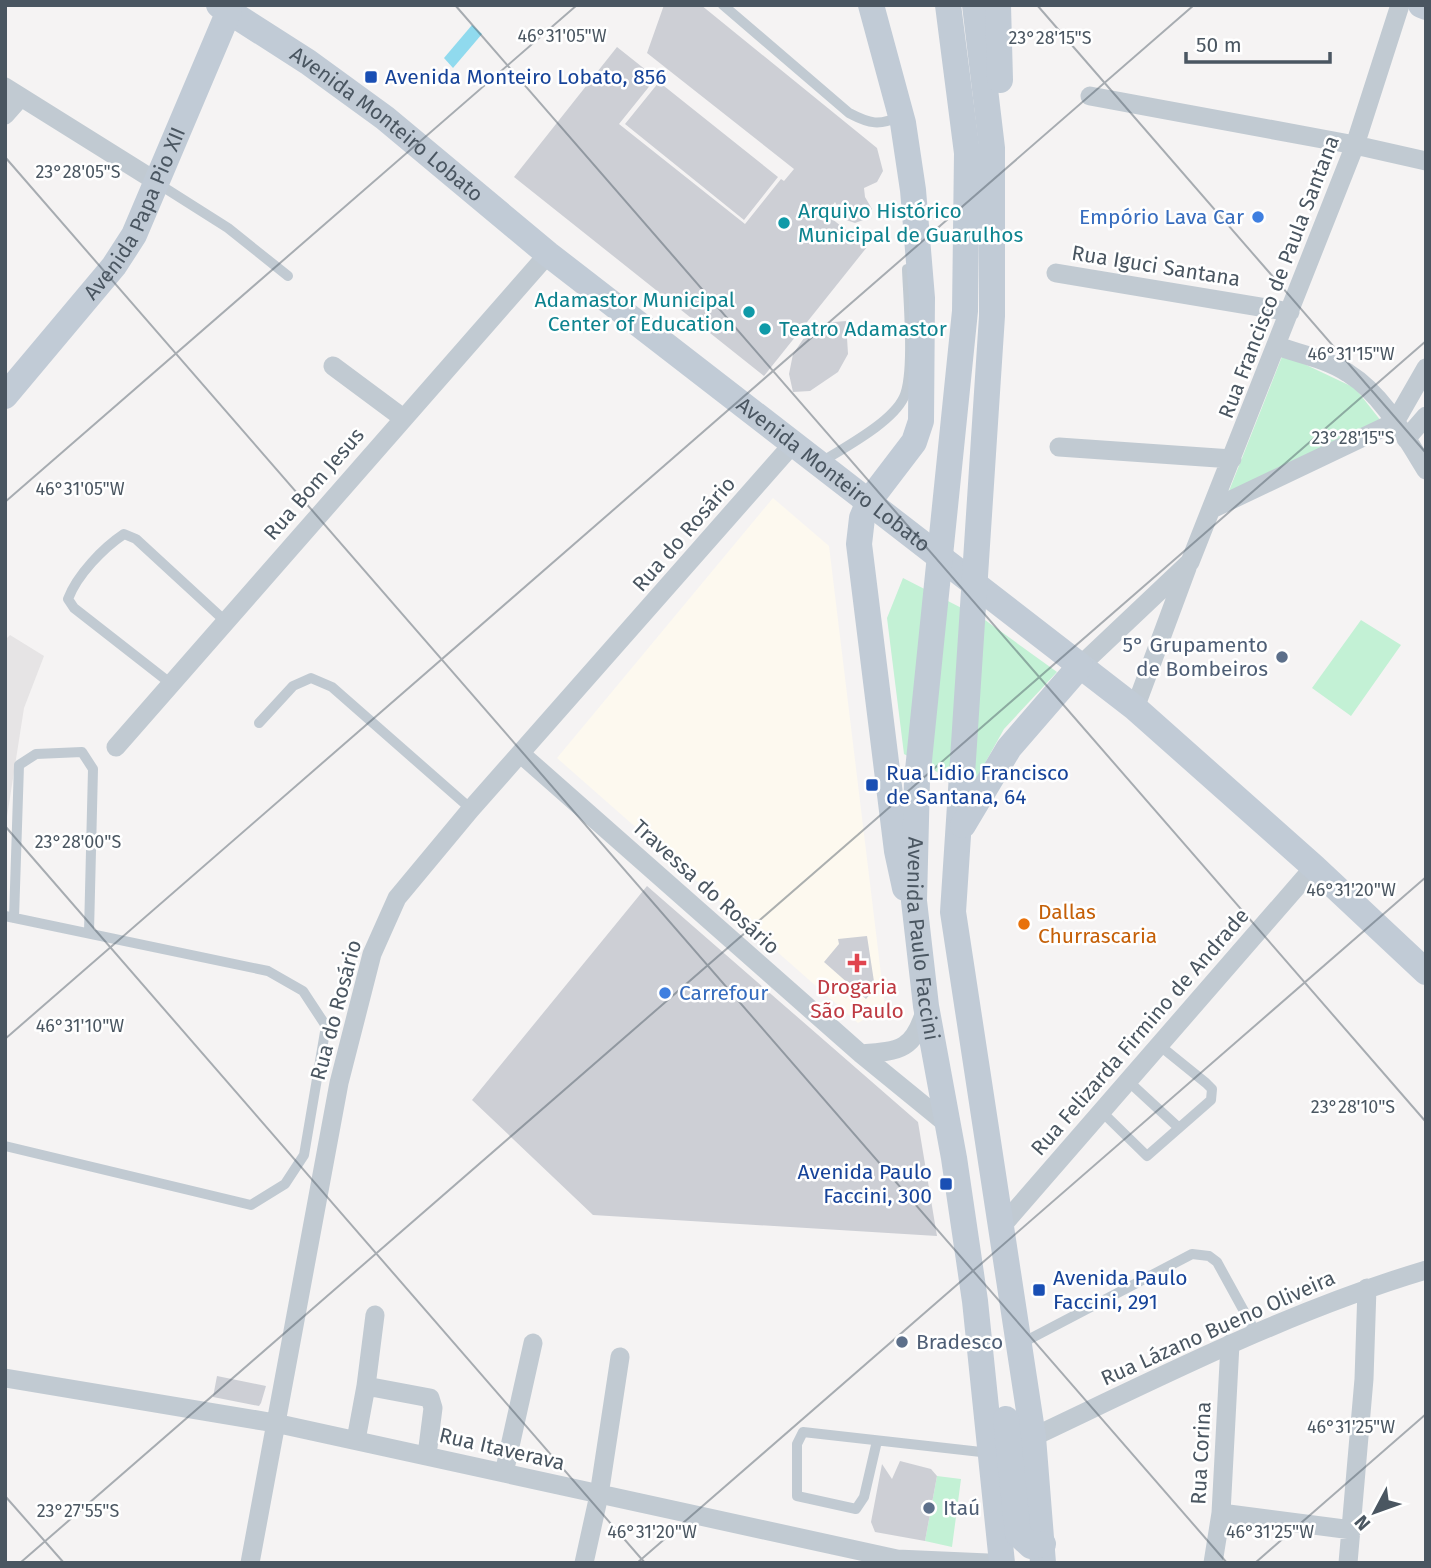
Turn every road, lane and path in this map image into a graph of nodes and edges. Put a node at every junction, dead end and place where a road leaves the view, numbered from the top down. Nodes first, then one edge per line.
1 (723, 5) edge
2 (871, 5) edge
3 (948, 5) edge
4 (975, 5) edge
5 (998, 5) edge
6 (1399, 5) edge
7 (224, 8) edge
8 (12, 92) edge
9 (1090, 96) dead end
10 (5, 116) edge
11 (902, 119) junction
12 (1356, 145) junction
13 (992, 148) junction
14 (1426, 161) edge
15 (157, 182) junction
16 (548, 254) junction
17 (1056, 273) dead end
18 (288, 276) dead end
19 (1290, 312) junction
20 (1277, 346) junction
21 (333, 366) dead end
22 (1426, 368) edge
23 (5, 396) edge
24 (1426, 416) edge
25 (403, 418) junction
26 (1395, 422) junction
27 (1406, 439) junction
28 (792, 446) junction
29 (1059, 447) dead end
30 (1232, 459) junction
31 (817, 465) junction
32 (1426, 470) edge
33 (869, 501) junction
34 (1212, 509) junction
35 (941, 558) junction
36 (1190, 562) junction
37 (975, 585) junction
38 (225, 620) junction
39 (1080, 666) junction
40 (170, 683) junction
41 (1135, 708) junction
42 (259, 723) dead end
43 (116, 747) dead end
44 (521, 754) junction
45 (471, 809) junction
46 (957, 838) junction
47 (1314, 867) junction
48 (914, 901) junction
49 (10, 917) edge
50 (89, 932) junction
51 (1426, 972) edge
52 (926, 1006) junction
53 (1159, 1045) junction
54 (861, 1055) junction
55 (1128, 1081) junction
56 (1101, 1111) junction
57 (948, 1125) junction
58 (1179, 1128) junction
59 (5, 1146) edge
60 (954, 1158) junction
61 (1000, 1227) junction
62 (1426, 1270) edge
63 (1367, 1288) junction
64 (1011, 1295) junction
65 (975, 1301) junction
66 (375, 1315) dead end
67 (1256, 1333) junction
68 (533, 1343) dead end
69 (1230, 1344) junction
70 (1018, 1345) junction
71 (620, 1357) dead end
72 (5, 1378) edge
73 (366, 1385) junction
74 (275, 1423) junction
75 (1033, 1437) junction
76 (356, 1440) junction
77 (877, 1441) junction
78 (991, 1453) junction
79 (426, 1455) junction
80 (504, 1473) junction
81 (599, 1495) junction
82 (1221, 1513) junction
83 (1352, 1530) junction
84 (1043, 1554) edge
85 (897, 1561) edge
86 (250, 1563) edge
87 (584, 1563) edge
88 (988, 1563) edge
89 (1002, 1563) edge
90 (1213, 1563) edge
91 (1348, 1563) edge

1 - 11 lane
2 - 11 main road
3 - 35 main road, Avenida Paulo Faccini
4 - 13 main road
5 - 13 main road
6 - 12 street, Rua Francisco de Paula Santana
7 - 15 main road, Avenida Papa Pio XII
7 - 16 main road, Avenida Monteiro Lobato
8 - 10 street
8 - 15 street
9 - 12 street
11 - 31 lane
11 - 33 main road
12 - 14 street
12 - 19 street, Rua Francisco de Paula Santana
13 - 37 main road, Avenida Paulo Faccini
15 - 18 lane
15 - 23 main road, Avenida Papa Pio XII
16 - 25 street, Rua Bom Jesus
16 - 28 main road, Avenida Monteiro Lobato
17 - 19 street, Rua Iguci Santana
19 - 20 street, Rua Francisco de Paula Santana
20 - 26 street
20 - 30 street, Rua Francisco de Paula Santana
21 - 25 street
22 - 26 street
24 - 27 street
25 - 38 street, Rua Bom Jesus
26 - 27 street
26 - 34 street
27 - 32 street
28 - 31 main road, Avenida Monteiro Lobato
28 - 44 street, Rua do Rosário
29 - 30 street
30 - 34 street, Rua Francisco de Paula Santana
31 - 33 main road, Avenida Monteiro Lobato
33 - 35 main road, Avenida Monteiro Lobato
33 - 48 main road
34 - 36 street, Rua Francisco de Paula Santana
35 - 37 main road, Avenida Monteiro Lobato
35 - 48 main road, Avenida Paulo Faccini
36 - 39 street, Rua Francisco de Paula Santana
36 - 41 street, Rua Francisco de Paula Santana
37 - 39 main road, Avenida Monteiro Lobato
37 - 46 main road, Avenida Paulo Faccini
38 - 40 street, Rua Bom Jesus
38 - 40 lane
39 - 41 main road, Avenida Monteiro Lobato
39 - 46 main road
40 - 43 street, Rua Bom Jesus
41 - 47 main road, Avenida Monteiro Lobato
42 - 45 lane
44 - 45 street, Rua do Rosário
44 - 54 street, Travessa do Rosário
45 - 74 street, Rua do Rosário
46 - 61 main road, Avenida Paulo Faccini
47 - 51 main road, Avenida Monteiro Lobato
47 - 53 street, Rua Felizarda Firmino de Andrade
48 - 52 main road, Avenida Paulo Faccini
49 - 50 lane
49 - 50 lane
50 - 59 lane
52 - 54 street
52 - 57 main road, Avenida Paulo Faccini
53 - 55 street, Rua Felizarda Firmino de Andrade
53 - 58 lane
54 - 57 street, Travessa do Rosário
55 - 56 street, Rua Felizarda Firmino de Andrade
55 - 58 lane
56 - 58 lane
56 - 61 street, Rua Felizarda Firmino de Andrade
57 - 60 main road, Avenida Paulo Faccini
60 - 64 main road
60 - 65 main road, Avenida Paulo Faccini
61 - 64 main road, Avenida Paulo Faccini
62 - 63 street, Rua Lázano Bueno Oliveira
63 - 67 street, Rua Lázano Bueno Oliveira
63 - 83 street
64 - 70 main road, Avenida Paulo Faccini
65 - 78 main road, Avenida Paulo Faccini
65 - 84 main road
66 - 73 street
67 - 69 street, Rua Lázano Bueno Oliveira
67 - 70 lane
68 - 80 street
69 - 75 street, Rua Lázano Bueno Oliveira
69 - 82 street, Rua Corina
70 - 75 main road, Avenida Paulo Faccini
71 - 81 street
72 - 74 street, Rua Itaverava
73 - 76 street
73 - 79 street
74 - 76 street, Rua Itaverava
74 - 86 street, Rua do Rosário
75 - 84 main road, Avenida Paulo Faccini
76 - 79 street, Rua Itaverava
77 - 77 lane
77 - 78 lane
78 - 89 main road, Avenida Paulo Faccini
79 - 80 street, Rua Itaverava
80 - 81 street, Rua Itaverava
81 - 85 street, Rua Itaverava
81 - 87 street
82 - 83 street
82 - 90 street, Rua Corina
83 - 91 street
85 - 88 street, Rua Itaverava

